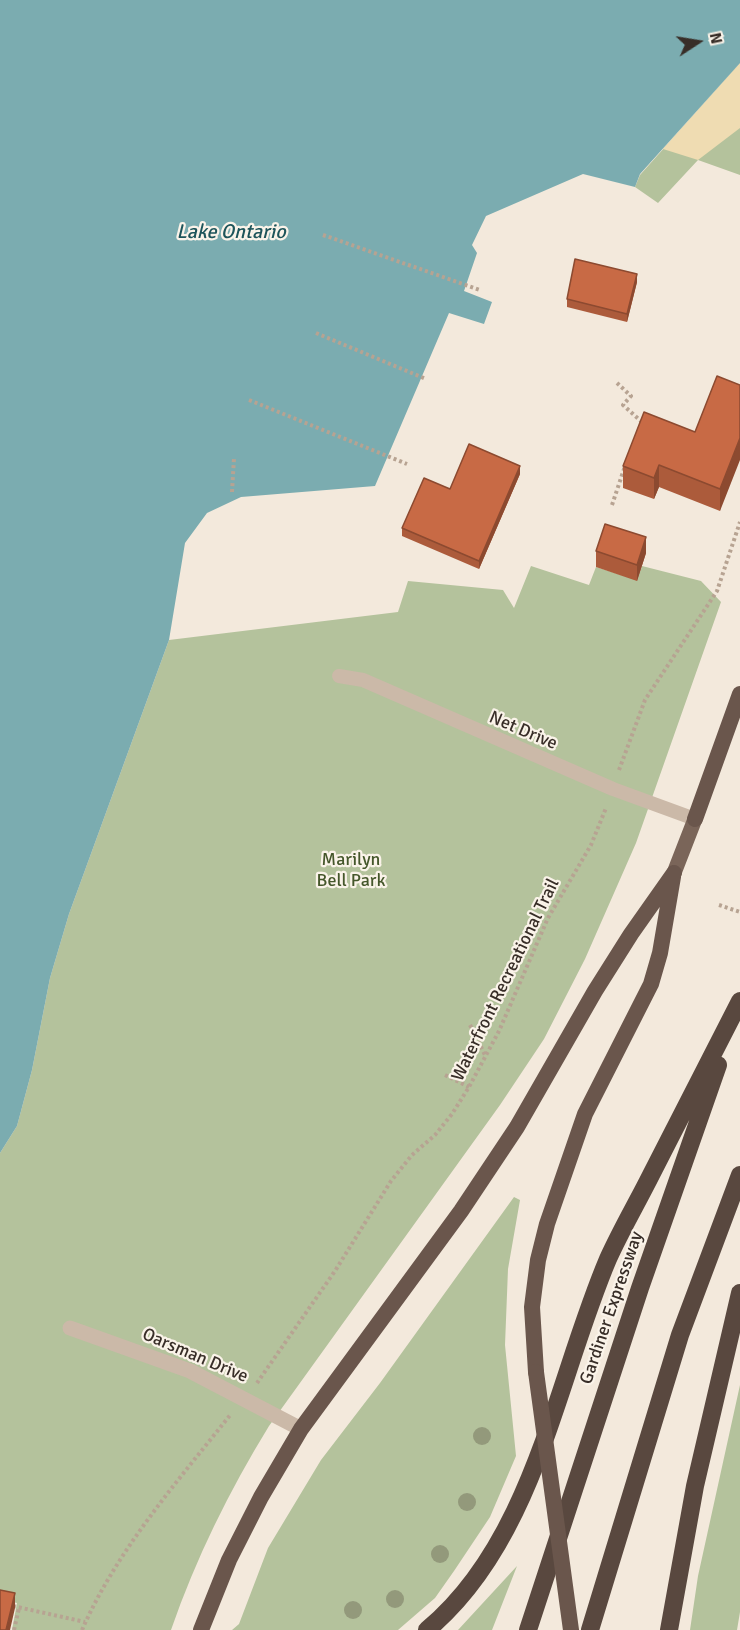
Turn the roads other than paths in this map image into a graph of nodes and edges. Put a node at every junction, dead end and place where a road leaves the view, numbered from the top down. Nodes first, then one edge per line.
1 (339, 676) dead end
2 (740, 694) edge
3 (695, 819) junction
4 (674, 873) junction
5 (740, 1001) edge
6 (740, 1174) edge
7 (740, 1293) edge
8 (70, 1328) dead end
9 (301, 1429) junction
10 (201, 1630) edge
11 (427, 1630) edge
12 (528, 1630) edge
13 (571, 1630) edge
14 (590, 1630) edge
15 (669, 1630) edge

1 - 3 lane, Net Drive
2 - 3 highway
3 - 4 main road
4 - 9 highway
4 - 13 highway, bridge
5 - 11 highway
5 - 12 highway, Gardiner Expressway
6 - 14 highway
7 - 15 highway
8 - 9 street, Oarsman Drive
9 - 10 highway

